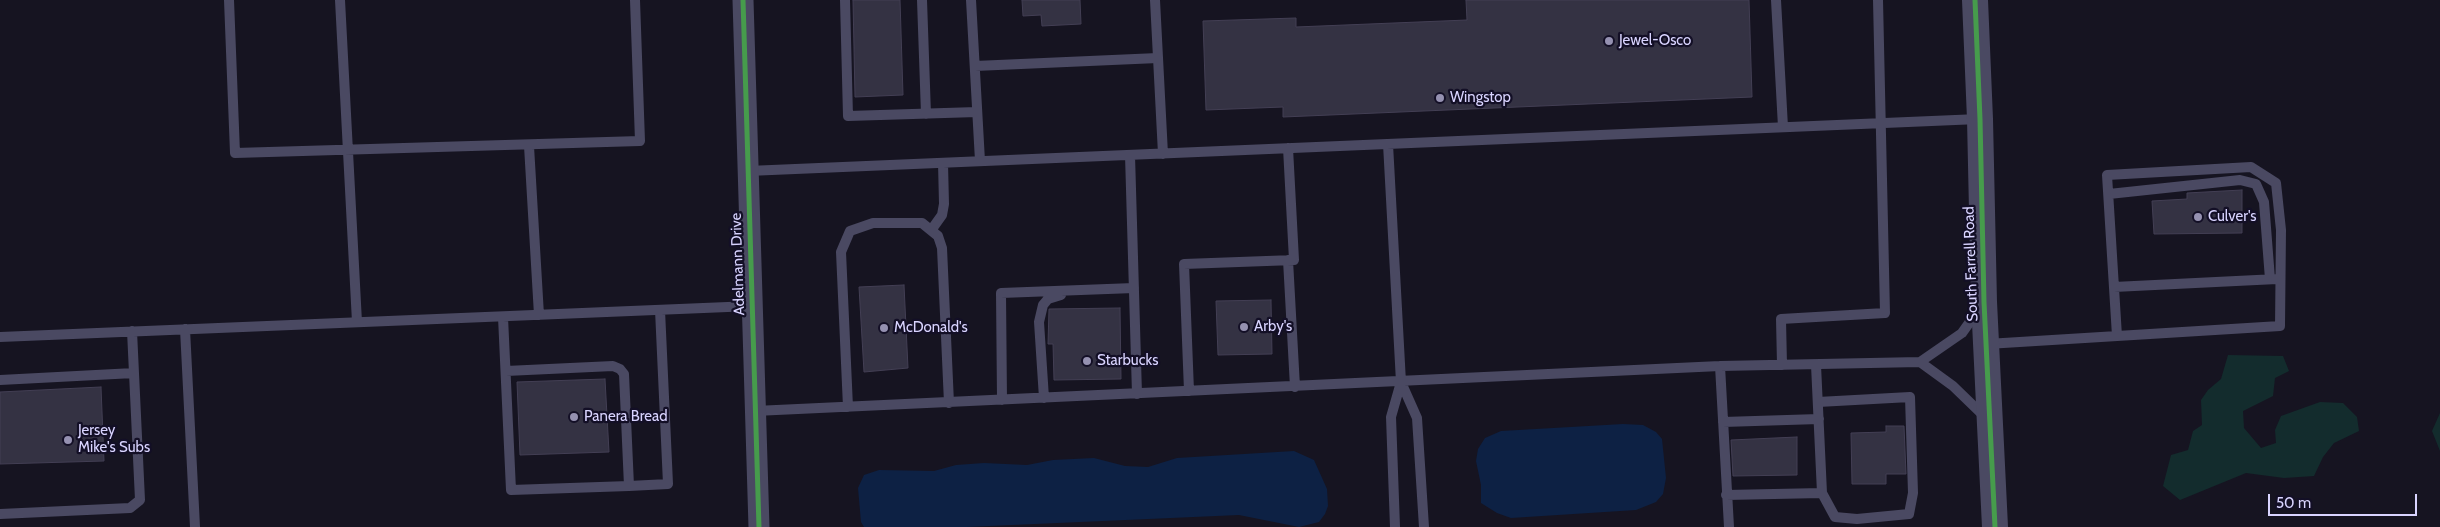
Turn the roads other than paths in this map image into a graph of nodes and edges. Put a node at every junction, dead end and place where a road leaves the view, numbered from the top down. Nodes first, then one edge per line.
1 (229, 0) edge
2 (340, 0) edge
3 (635, 0) edge
4 (743, 0) edge
5 (844, 0) edge
6 (922, 0) edge
7 (971, 0) edge
8 (1155, 0) edge
9 (1776, 0) edge
10 (1878, 0) edge
11 (1975, 0) edge
12 (1158, 58) junction
13 (975, 66) junction
14 (978, 112) junction
15 (926, 114) junction
16 (1980, 119) junction
17 (1882, 123) junction
18 (1782, 128) junction
19 (1388, 144) junction
20 (529, 146) junction
21 (1288, 148) junction
22 (349, 150) junction
23 (1163, 154) junction
24 (1130, 155) junction
25 (980, 161) junction
26 (943, 163) junction
27 (748, 171) junction
28 (2108, 194) junction
29 (932, 229) junction
30 (1288, 260) junction
31 (2275, 279) junction
32 (2114, 287) junction
33 (1134, 288) junction
34 (1074, 291) junction
35 (1984, 302) junction
36 (752, 306) junction
37 (660, 310) junction
38 (539, 315) junction
39 (503, 317) junction
40 (357, 322) junction
41 (185, 329) junction
42 (132, 331) junction
43 (2117, 336) junction
44 (0, 337) edge
45 (1986, 344) junction
46 (1920, 362) junction
47 (1782, 365) junction
48 (1816, 365) junction
49 (1720, 366) junction
50 (506, 371) junction
51 (134, 373) junction
52 (0, 380) edge
53 (1401, 382) junction
54 (1295, 387) junction
55 (1189, 392) junction
56 (1138, 394) junction
57 (1044, 398) junction
58 (1002, 400) junction
59 (1818, 402) junction
60 (950, 403) junction
61 (848, 407) junction
62 (755, 411) junction
63 (1819, 419) junction
64 (1722, 422) junction
65 (1989, 422) junction
66 (629, 486) junction
67 (1822, 493) junction
68 (1726, 495) junction
69 (0, 514) edge
70 (194, 527) edge
71 (759, 527) edge
72 (1395, 527) edge
73 (1424, 527) edge
74 (1729, 527) edge
75 (1995, 527) edge

1 - 22 lane
2 - 22 lane
3 - 20 lane
4 - 27 street, Adelmann Drive
5 - 15 lane
6 - 15 lane
7 - 13 lane
8 - 12 lane
9 - 18 lane
10 - 17 lane
11 - 16 street, South Farrell Road
12 - 13 lane
12 - 23 lane
13 - 14 lane
14 - 15 lane
14 - 25 lane
16 - 17 lane
16 - 35 street, South Farrell Road
17 - 18 lane
17 - 47 lane
18 - 19 lane
19 - 21 lane
19 - 53 lane
20 - 22 lane
20 - 38 lane
21 - 23 lane
21 - 30 lane
22 - 40 lane
23 - 24 lane
24 - 25 lane
24 - 33 lane
25 - 26 lane
26 - 27 lane
26 - 29 lane
27 - 36 street, Adelmann Drive
28 - 31 lane
28 - 31 lane
28 - 32 lane
29 - 60 lane
29 - 61 lane
30 - 54 lane
30 - 55 lane
31 - 32 lane
31 - 43 lane
32 - 43 lane
33 - 34 lane
33 - 56 lane
34 - 57 lane
34 - 58 lane
35 - 45 street, South Farrell Road
35 - 46 lane
36 - 37 lane
36 - 62 street, Adelmann Drive
37 - 38 lane
37 - 66 lane
38 - 39 lane
39 - 40 lane
39 - 50 lane
40 - 41 lane
41 - 42 lane
41 - 70 lane
42 - 44 lane
42 - 51 lane
43 - 45 lane
45 - 65 street, South Farrell Road
46 - 48 lane
46 - 65 lane
47 - 48 lane
47 - 49 lane
48 - 59 lane
49 - 53 lane
49 - 64 lane
50 - 66 lane
50 - 66 lane
51 - 52 lane
51 - 69 lane
53 - 54 lane
53 - 72 lane
53 - 73 lane
54 - 55 lane
55 - 56 lane
56 - 57 lane
57 - 58 lane
58 - 60 lane
59 - 63 lane
59 - 67 lane
60 - 61 lane
61 - 62 lane
62 - 71 street, Adelmann Drive
63 - 64 lane
63 - 67 lane
64 - 68 lane
65 - 75 street, South Farrell Road
67 - 68 lane
68 - 74 lane

